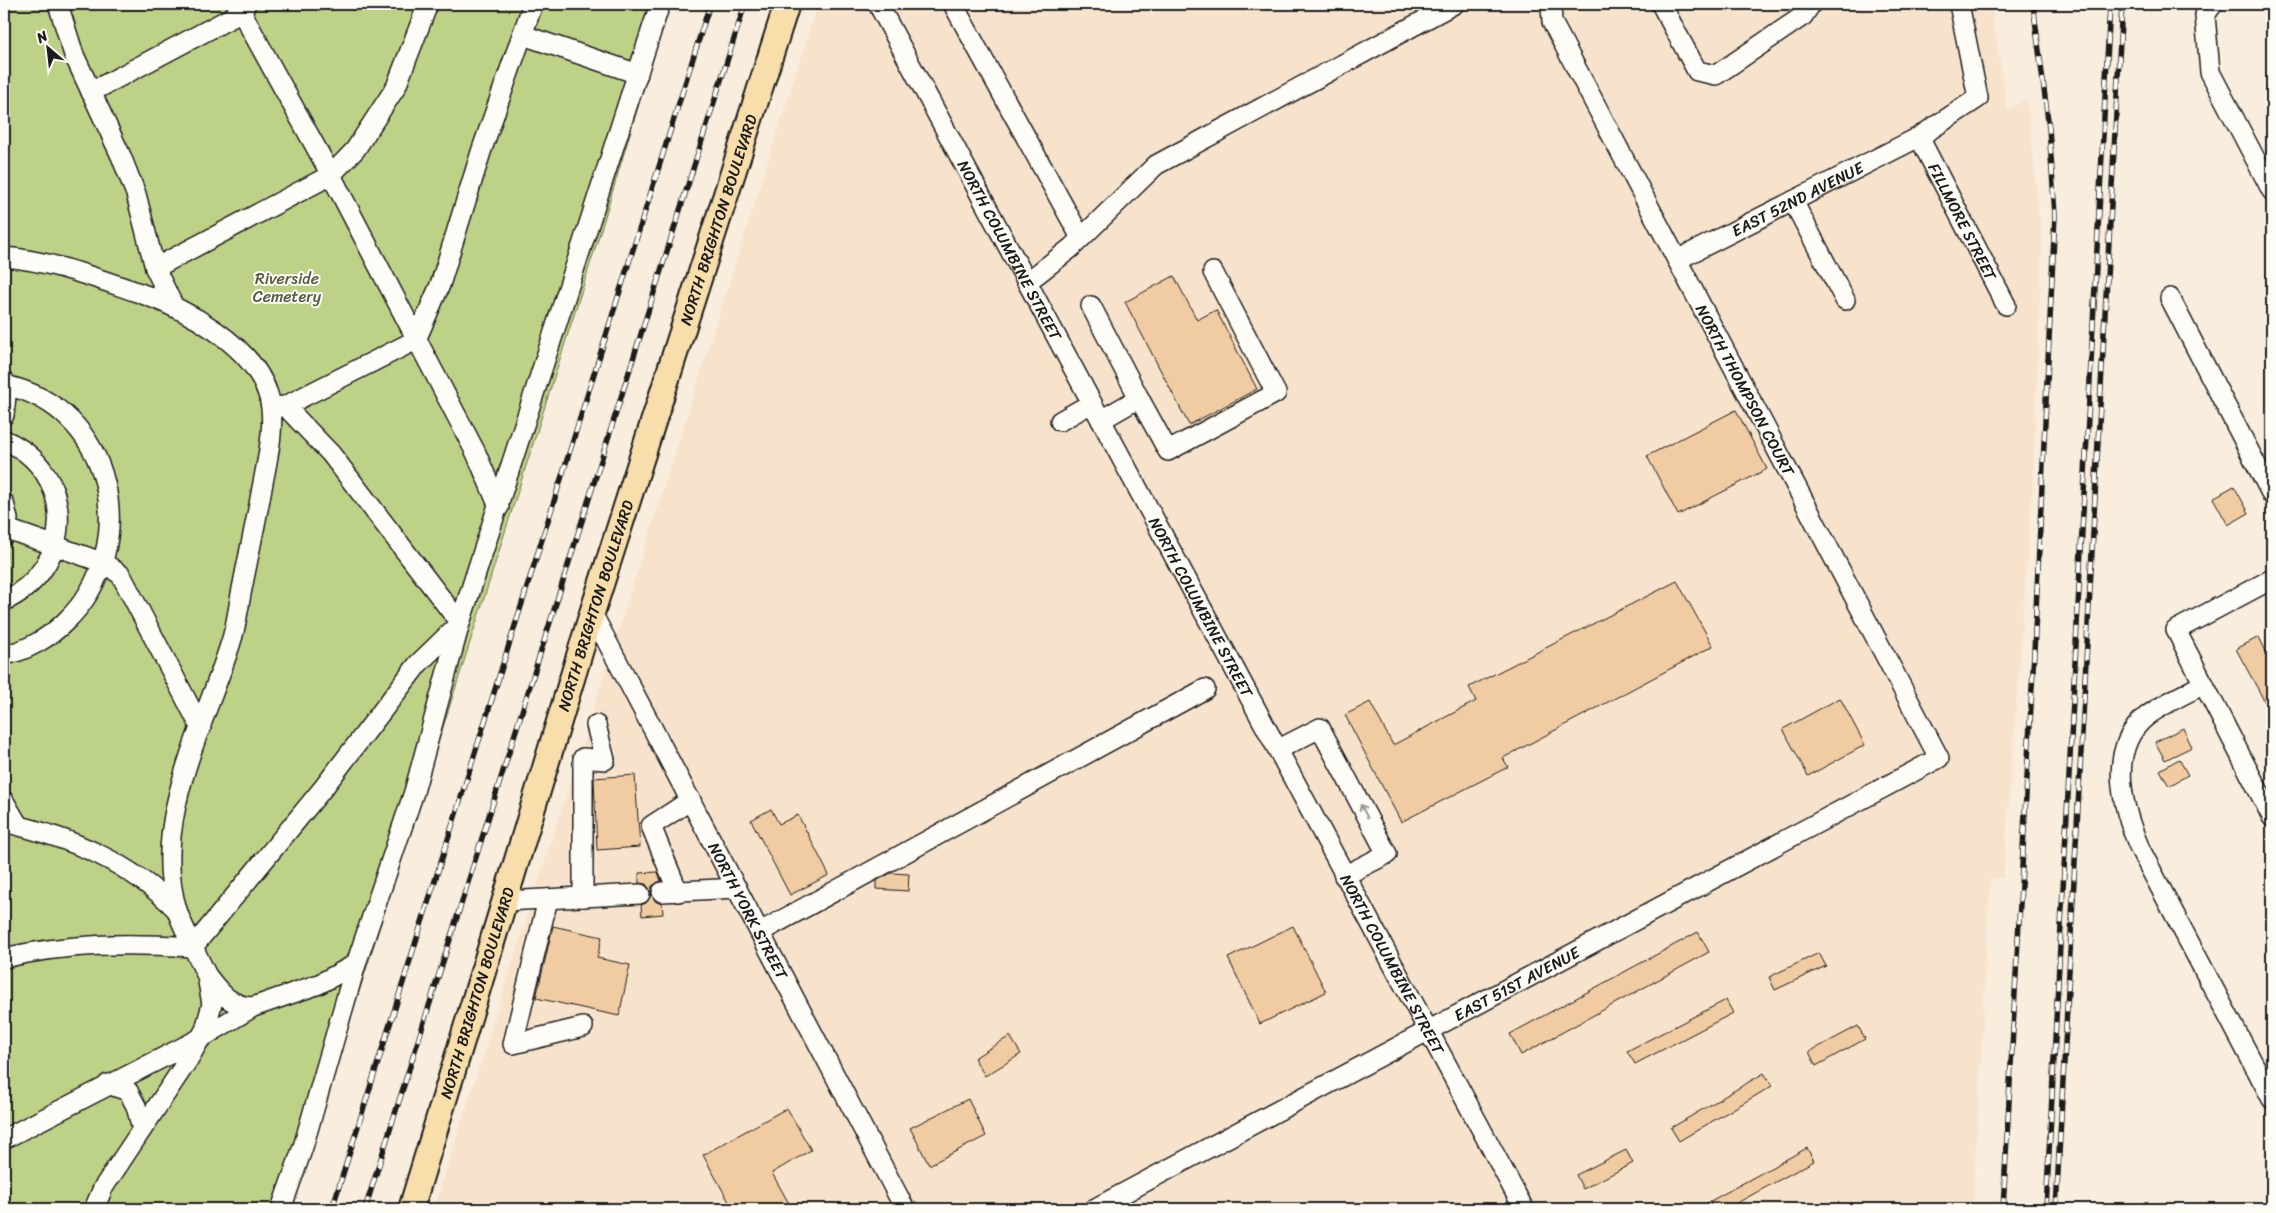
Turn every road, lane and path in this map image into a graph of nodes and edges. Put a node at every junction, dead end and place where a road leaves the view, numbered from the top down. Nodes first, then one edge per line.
1 (58, 4) edge
2 (428, 4) edge
3 (533, 4) edge
4 (660, 4) edge
5 (787, 4) edge
6 (878, 4) edge
7 (953, 4) edge
8 (1454, 4) edge
9 (1661, 4) edge
10 (1811, 4) edge
11 (1959, 4) edge
12 (242, 7) edge
13 (2209, 9) edge
14 (1551, 13) edge
15 (522, 35) junction
16 (638, 74) junction
17 (90, 92) junction
18 (1919, 137) junction
19 (331, 175) junction
20 (2272, 191) edge
21 (1793, 201) junction
22 (1081, 238) junction
23 (4, 257) edge
24 (1677, 260) junction
25 (155, 268) junction
26 (1213, 272) dead end
27 (1027, 282) junction
28 (2170, 298) dead end
29 (1845, 300) dead end
30 (173, 305) junction
31 (2006, 305) dead end
32 (1091, 306) dead end
33 (416, 340) junction
34 (5, 384) edge
35 (1138, 398) junction
36 (279, 407) junction
37 (1097, 411) junction
38 (4, 415) edge
39 (1060, 421) dead end
40 (4, 440) edge
41 (2272, 495) edge
42 (4, 503) edge
43 (499, 507) junction
44 (5, 532) edge
45 (55, 545) junction
46 (104, 563) junction
47 (2272, 580) edge
48 (4, 601) edge
49 (592, 613) junction
50 (460, 623) junction
51 (4, 655) edge
52 (2204, 684) junction
53 (1205, 689) dead end
54 (596, 725) dead end
55 (201, 728) junction
56 (1279, 749) junction
57 (1939, 758) joint
58 (691, 800) junction
59 (4, 802) edge
60 (2272, 817) edge
61 (11, 824) edge
62 (1344, 876) junction
63 (737, 888) junction
64 (640, 894) dead end
65 (584, 897) junction
66 (548, 899) junction
67 (504, 901) junction
68 (177, 910) junction
69 (760, 932) junction
70 (193, 947) junction
71 (4, 958) edge
72 (356, 964) junction
73 (208, 976) junction
74 (319, 984) junction
75 (253, 1007) junction
76 (341, 1016) junction
77 (583, 1027) dead end
78 (1428, 1031) junction
79 (201, 1038) junction
80 (108, 1084) junction
81 (2272, 1099) edge
82 (142, 1129) junction
83 (4, 1139) edge
84 (94, 1209) edge
85 (281, 1209) edge
86 (411, 1209) edge
87 (905, 1209) edge
88 (1094, 1209) edge
89 (1524, 1209) edge

1 - 17 street
2 - 19 street
3 - 15 street
4 - 16 street
5 - 49 main road, NORTH BRIGHTON BOULEVARD
6 - 27 street, NORTH COLUMBINE STREET
7 - 22 street
8 - 22 street
9 - 10 street
11 - 18 street, EAST 52ND AVENUE
12 - 17 street
12 - 19 street
13 - 20 street
14 - 24 street, NORTH THOMPSON COURT
15 - 16 street
15 - 33 street
16 - 43 street
17 - 25 street
18 - 21 street, EAST 52ND AVENUE
18 - 31 street, FILLMORE STREET
19 - 25 street
19 - 33 street
21 - 24 street, EAST 52ND AVENUE
21 - 29 street
22 - 27 street
23 - 30 street
24 - 57 street, NORTH THOMPSON COURT
25 - 30 street
26 - 35 street
27 - 37 street, NORTH COLUMBINE STREET
28 - 41 street
30 - 36 street
32 - 35 street
33 - 36 street
33 - 43 street
34 - 38 street
34 - 46 street
35 - 37 street
36 - 50 street
36 - 55 street
37 - 39 street
37 - 56 street, NORTH COLUMBINE STREET
40 - 45 street
42 - 44 street
43 - 50 street
44 - 45 street
45 - 46 street
45 - 48 street
46 - 51 street
46 - 55 street
47 - 52 street
49 - 58 street, NORTH YORK STREET
49 - 67 main road, NORTH BRIGHTON BOULEVARD
50 - 70 street
50 - 72 street
52 - 60 street
52 - 81 street
53 - 69 street
54 - 65 street
55 - 68 street
56 - 62 street, NORTH COLUMBINE STREET
62 -> 56 street
57 - 78 street, EAST 51ST AVENUE
58 - 63 street, NORTH YORK STREET
58 - 63 street
59 - 61 street
61 - 68 street
62 - 78 street, NORTH COLUMBINE STREET
63 - 69 street, NORTH YORK STREET
64 - 65 street
65 - 66 street
66 - 67 street
66 - 77 street
67 - 86 main road, NORTH BRIGHTON BOULEVARD
68 - 70 street
69 - 87 street, NORTH YORK STREET
70 - 71 street
70 - 73 street
72 - 74 street
72 - 76 street
73 - 75 street
73 - 79 street
74 - 75 street
74 - 76 street
75 - 79 street
76 - 85 street
78 - 88 street, EAST 51ST AVENUE
78 - 89 street, NORTH COLUMBINE STREET
79 - 80 street
79 - 82 street
80 - 82 street
80 - 83 street
82 - 84 street

